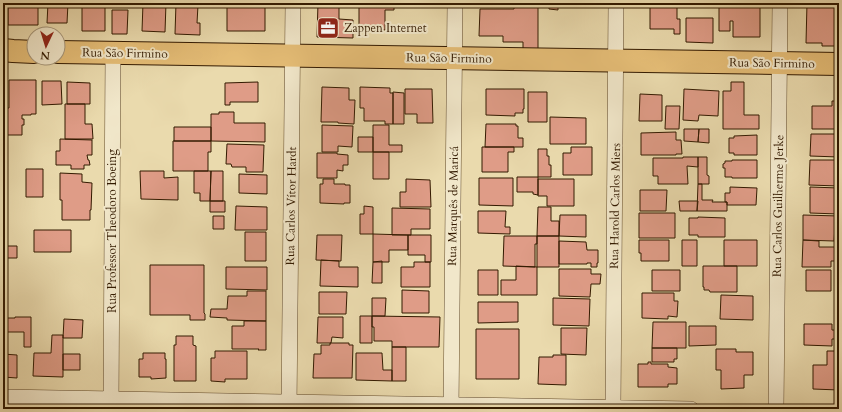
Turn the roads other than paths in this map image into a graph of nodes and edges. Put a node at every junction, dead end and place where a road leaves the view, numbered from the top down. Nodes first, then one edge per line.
1 (293, 3) edge
2 (455, 3) edge
3 (616, 3) edge
4 (780, 3) edge
5 (66, 52) edge
6 (113, 53) junction
7 (292, 55) junction
8 (454, 58) junction
9 (616, 60) junction
10 (780, 63) junction
11 (839, 64) edge
12 (3, 397) edge
13 (111, 404) edge
14 (289, 406) edge
15 (451, 407) edge
16 (613, 408) edge
17 (691, 409) edge
18 (776, 409) edge

1 - 7 street, Rua Carlos Vítor Hardt
2 - 8 street, Rua Marquês de Maricá
3 - 9 street, Rua Harold Carlos Miers
4 - 10 street, Rua Carlos Guilherme Jerke
5 - 6 main road, Rua São Firmino
6 - 7 main road, Rua São Firmino
6 - 13 street, Rua Professor Theodoro Boeing
7 - 8 main road, Rua São Firmino
7 - 14 street, Rua Carlos Vítor Hardt
8 - 9 main road, Rua São Firmino
8 - 15 street, Rua Marquês de Maricá
9 - 10 main road, Rua São Firmino
9 - 16 street, Rua Harold Carlos Miers
10 - 11 main road, Rua São Firmino
10 - 18 street, Rua Carlos Guilherme Jerke
12 - 13 street
13 - 14 street
14 - 15 street
15 - 16 street
16 - 17 street

